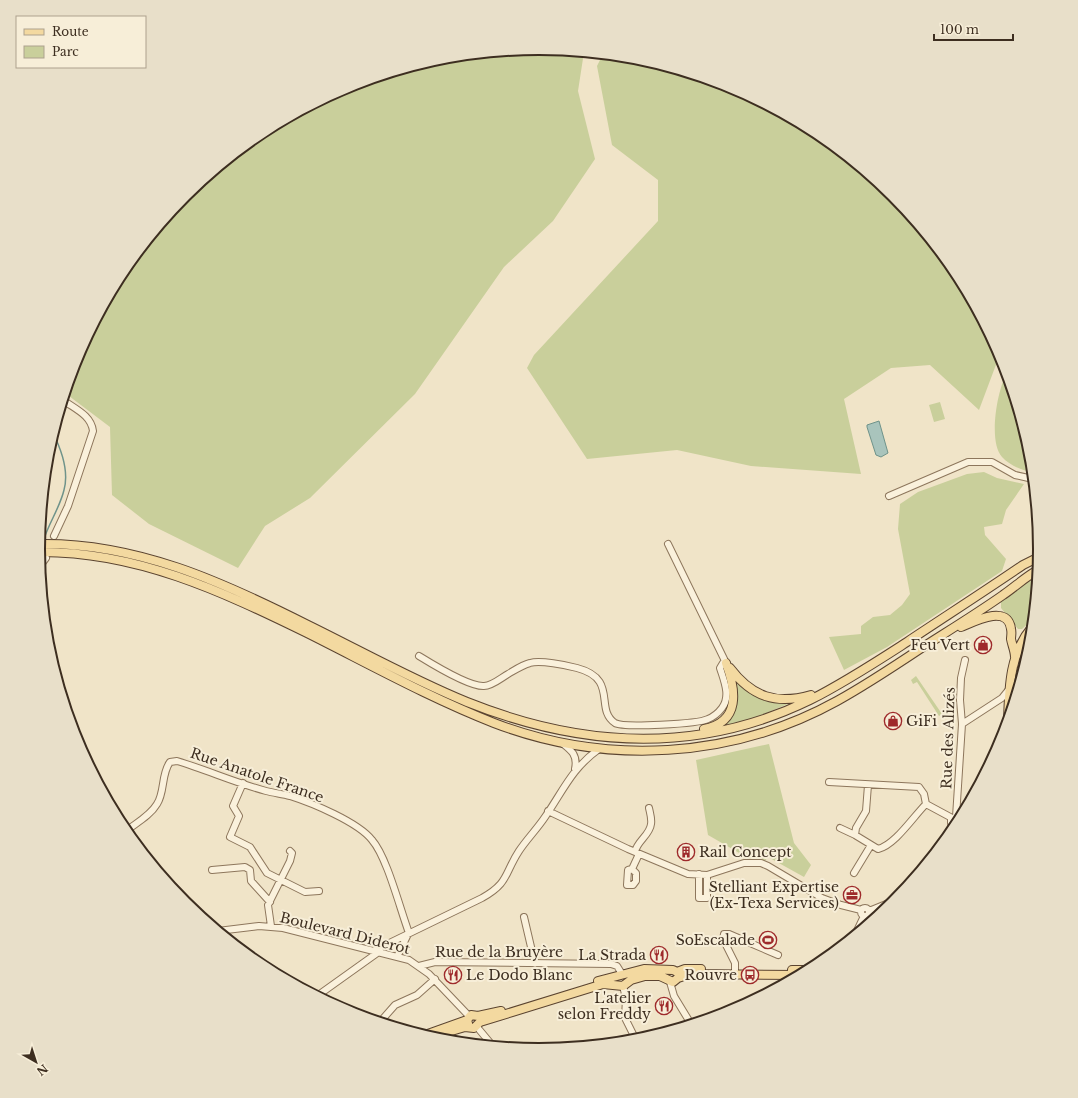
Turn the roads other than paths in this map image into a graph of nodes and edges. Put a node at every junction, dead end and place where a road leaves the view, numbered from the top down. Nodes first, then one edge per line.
1 (67, 403) edge
2 (1028, 479) edge
3 (889, 496) dead end
4 (54, 536) dead end
5 (45, 544) edge
6 (668, 544) dead end
7 (45, 552) edge
8 (1033, 560) edge
9 (1032, 574) edge
10 (944, 634) junction
11 (1025, 636) edge
12 (419, 656) dead end
13 (1015, 657) junction
14 (965, 660) dead end
15 (726, 663) junction
16 (838, 685) junction
17 (1010, 688) junction
18 (1009, 700) edge
19 (962, 724) junction
20 (628, 739) junction
21 (562, 743) junction
22 (599, 749) junction
23 (575, 769) junction
24 (829, 782) dead end
25 (243, 783) junction
26 (868, 785) junction
27 (926, 804) junction
28 (649, 808) dead end
29 (548, 811) junction
30 (957, 813) edge
31 (953, 819) edge
32 (131, 827) edge
33 (840, 828) dead end
34 (855, 835) junction
35 (871, 845) junction
36 (290, 851) dead end
37 (637, 853) junction
38 (632, 869) dead end
39 (212, 870) dead end
40 (854, 873) dead end
41 (699, 874) junction
42 (707, 875) junction
43 (281, 880) junction
44 (319, 891) dead end
45 (270, 902) junction
46 (878, 907) edge
47 (862, 913) junction
48 (524, 917) dead end
49 (271, 926) junction
50 (858, 926) edge
51 (225, 930) edge
52 (409, 933) junction
53 (394, 941) junction
54 (403, 946) junction
55 (375, 950) junction
56 (778, 955) dead end
57 (397, 956) junction
58 (409, 960) junction
59 (535, 964) junction
60 (419, 966) junction
61 (735, 972) junction
62 (677, 975) junction
63 (789, 975) edge
64 (435, 979) junction
65 (620, 980) junction
66 (670, 982) junction
67 (322, 992) edge
68 (384, 1018) edge
69 (688, 1020) edge
70 (473, 1021) junction
71 (435, 1032) edge
72 (441, 1033) edge
73 (633, 1034) edge
74 (488, 1040) edge

1 - 4 street
2 - 3 street
5 - 20 main road
6 - 15 street
7 - 21 main road
8 - 16 main road
9 - 10 main road
10 - 13 main road
10 - 22 main road
11 - 13 main road
12 - 15 street
13 - 17 main road
14 - 19 street, Rue des Alizés
15 - 16 main road
15 - 20 main road
16 - 20 main road
17 - 18 main road
17 - 19 street
19 - 30 street, Rue des Alizés
21 - 22 main road
21 - 23 street
22 - 23 street
23 - 29 street
24 - 26 street
25 - 32 street, Rue Anatole France
25 - 43 street
25 - 52 street, Rue Anatole France
26 - 27 street
26 - 34 street
27 - 31 street
27 - 35 street
28 - 37 street
29 - 37 street
29 - 52 street
33 - 34 street
34 - 35 street
35 - 40 street
36 - 43 street
37 - 38 street
37 - 41 street
39 - 45 street
41 - 42 street
41 - 42 street
42 - 47 street
43 - 44 street
43 - 45 street
45 - 49 street
46 - 47 street
47 - 50 street
48 - 59 street
49 - 51 street, Boulevard Diderot
49 - 55 street, Boulevard Diderot
52 - 53 street
52 - 54 street
53 - 55 street
53 - 57 street
54 - 57 street
54 - 58 street
55 - 57 street, Boulevard Diderot
55 - 67 street
56 - 61 street
57 - 58 street, Boulevard Diderot
58 - 60 street, Boulevard Diderot
59 - 60 street, Rue de la Bruyère
59 - 65 street, Rue de la Bruyère
60 - 64 street, Boulevard Diderot
61 - 62 main road
61 - 63 main road
62 - 65 main road
62 - 66 main road
64 - 68 street
64 - 70 street, Boulevard Diderot
65 - 66 main road
65 - 70 main road
65 - 73 street
66 - 69 street
70 - 71 main road
70 - 72 main road
70 - 74 street, Boulevard Diderot

